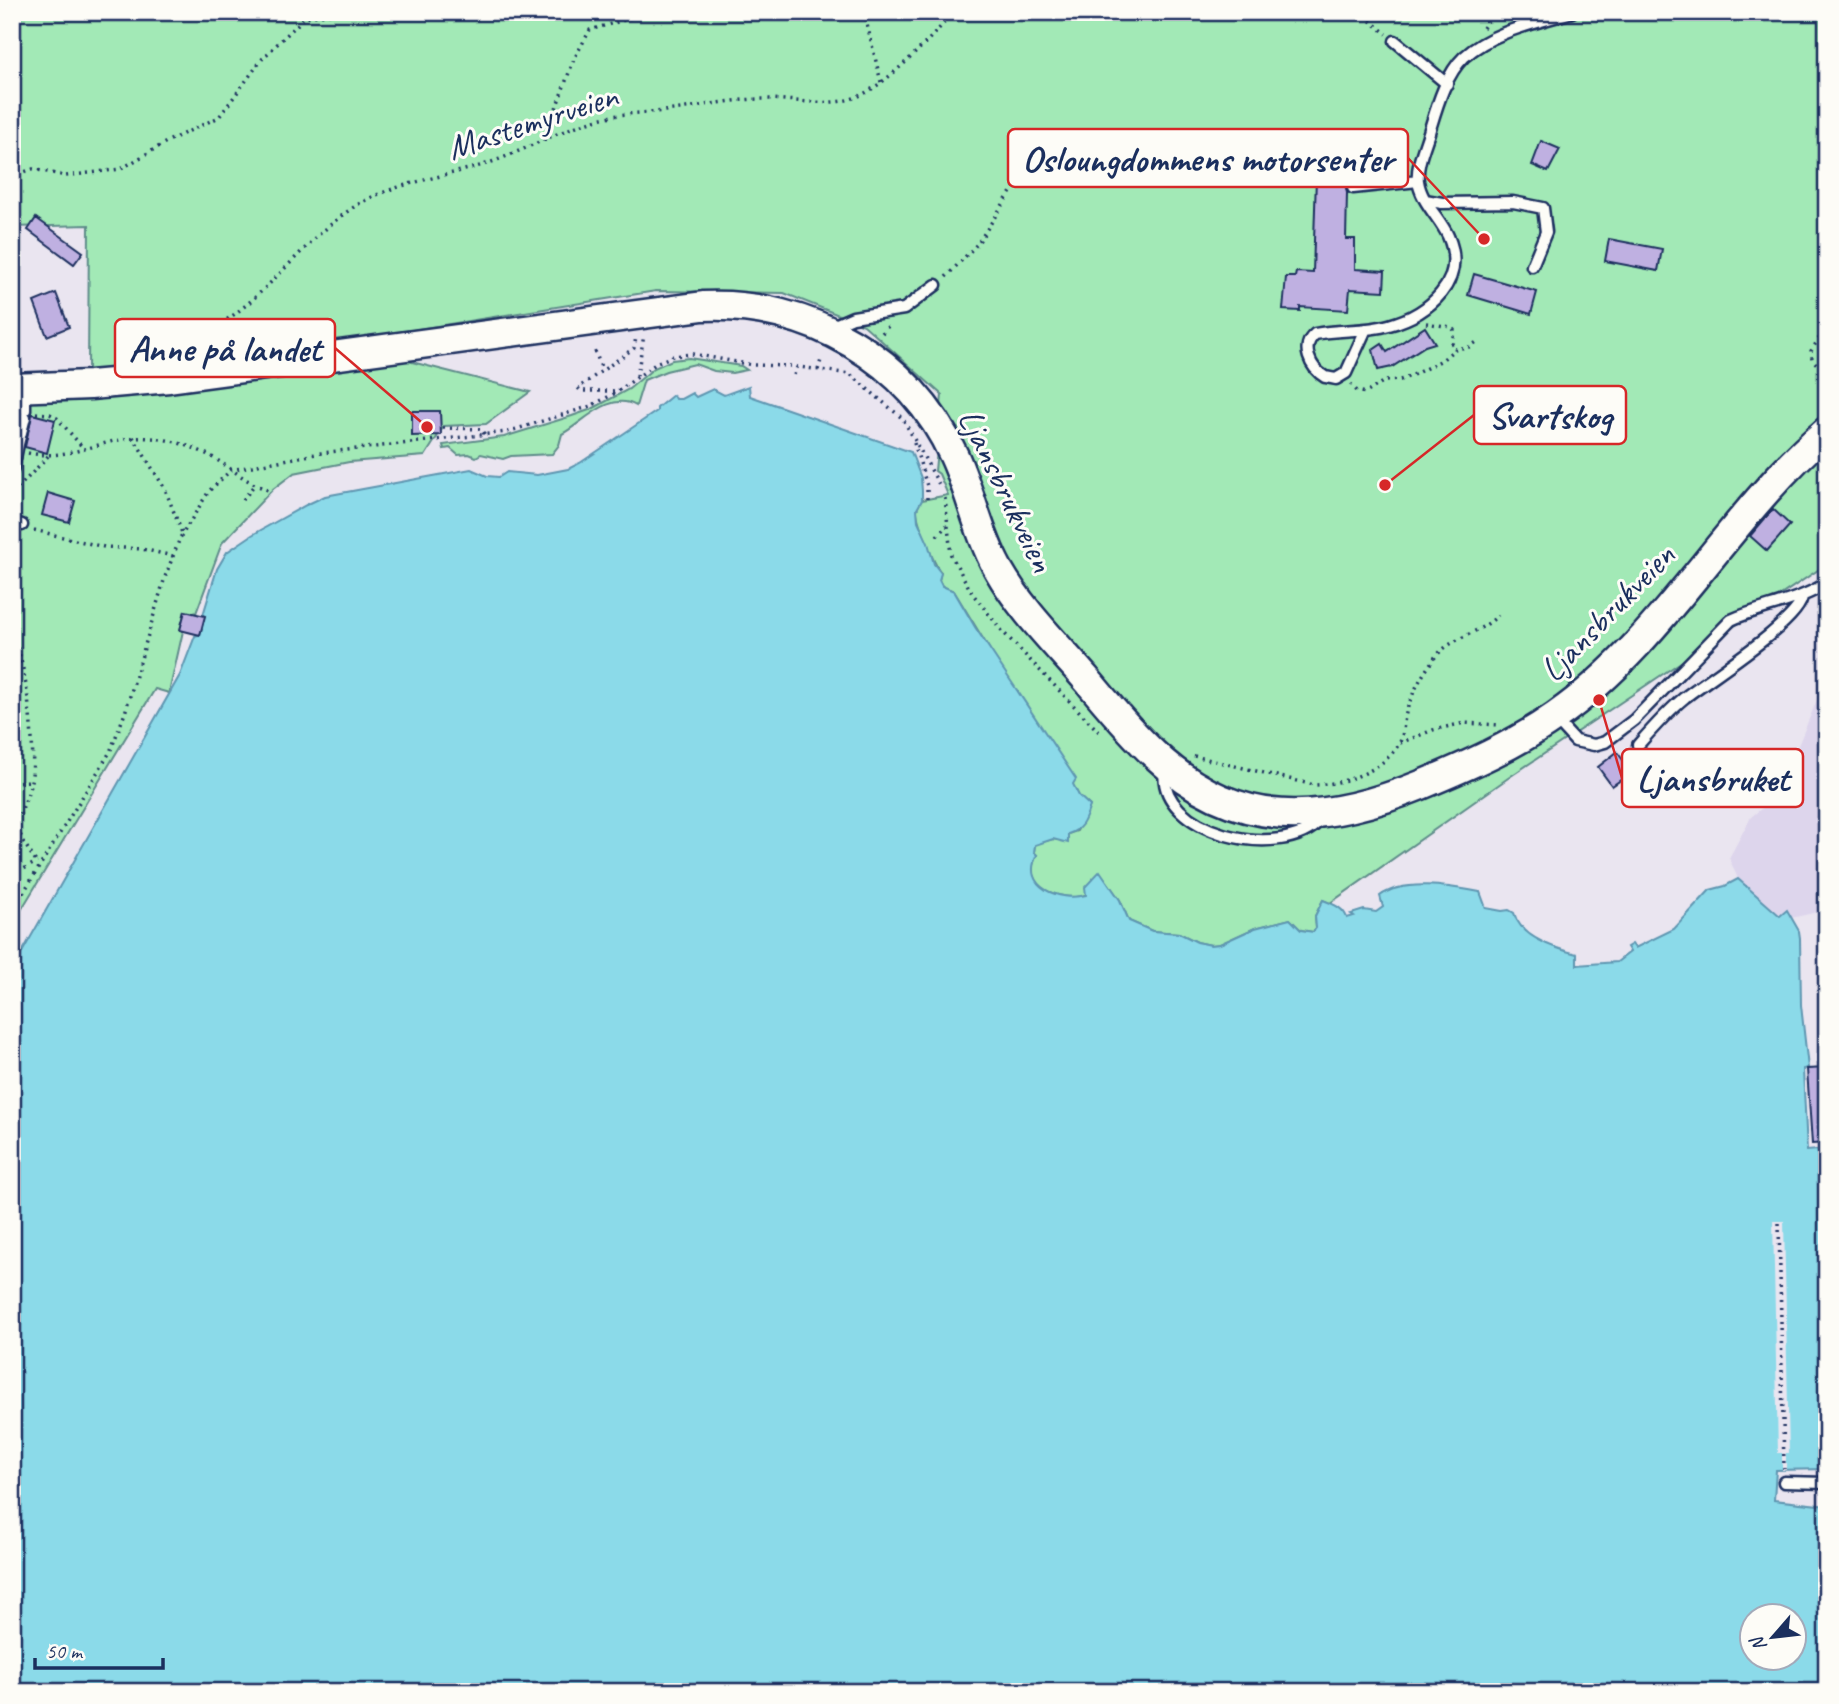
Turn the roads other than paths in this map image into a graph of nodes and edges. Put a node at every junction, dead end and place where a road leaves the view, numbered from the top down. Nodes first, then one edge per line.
1 (1572, 12) edge
2 (1395, 41) road end
3 (1447, 84) junction
4 (1418, 181) junction
5 (1353, 188) dead end
6 (1425, 200) junction
7 (1532, 266) dead end
8 (936, 285) road end
9 (825, 329) junction
10 (1366, 329) junction
11 (22, 401) edge
12 (1827, 430) edge
13 (12, 471) edge
14 (1827, 583) edge
15 (1802, 596) junction
16 (1554, 718) junction
17 (1639, 745) dead end
18 (1784, 1482) road end
19 (1827, 1483) edge

1 - 3 lane
2 - 3 lane
3 - 4 lane
4 - 5 lane
4 - 6 lane
6 - 7 lane
6 - 10 lane
8 - 9 lane
9 - 11 main road, Ljansbrukveien
9 - 16 main road, Ljansbrukveien
10 - 10 lane
11 - 13 lane
12 - 16 main road, Ljansbrukveien
14 - 15 lane
15 - 16 lane
15 - 17 lane
18 - 19 lane

